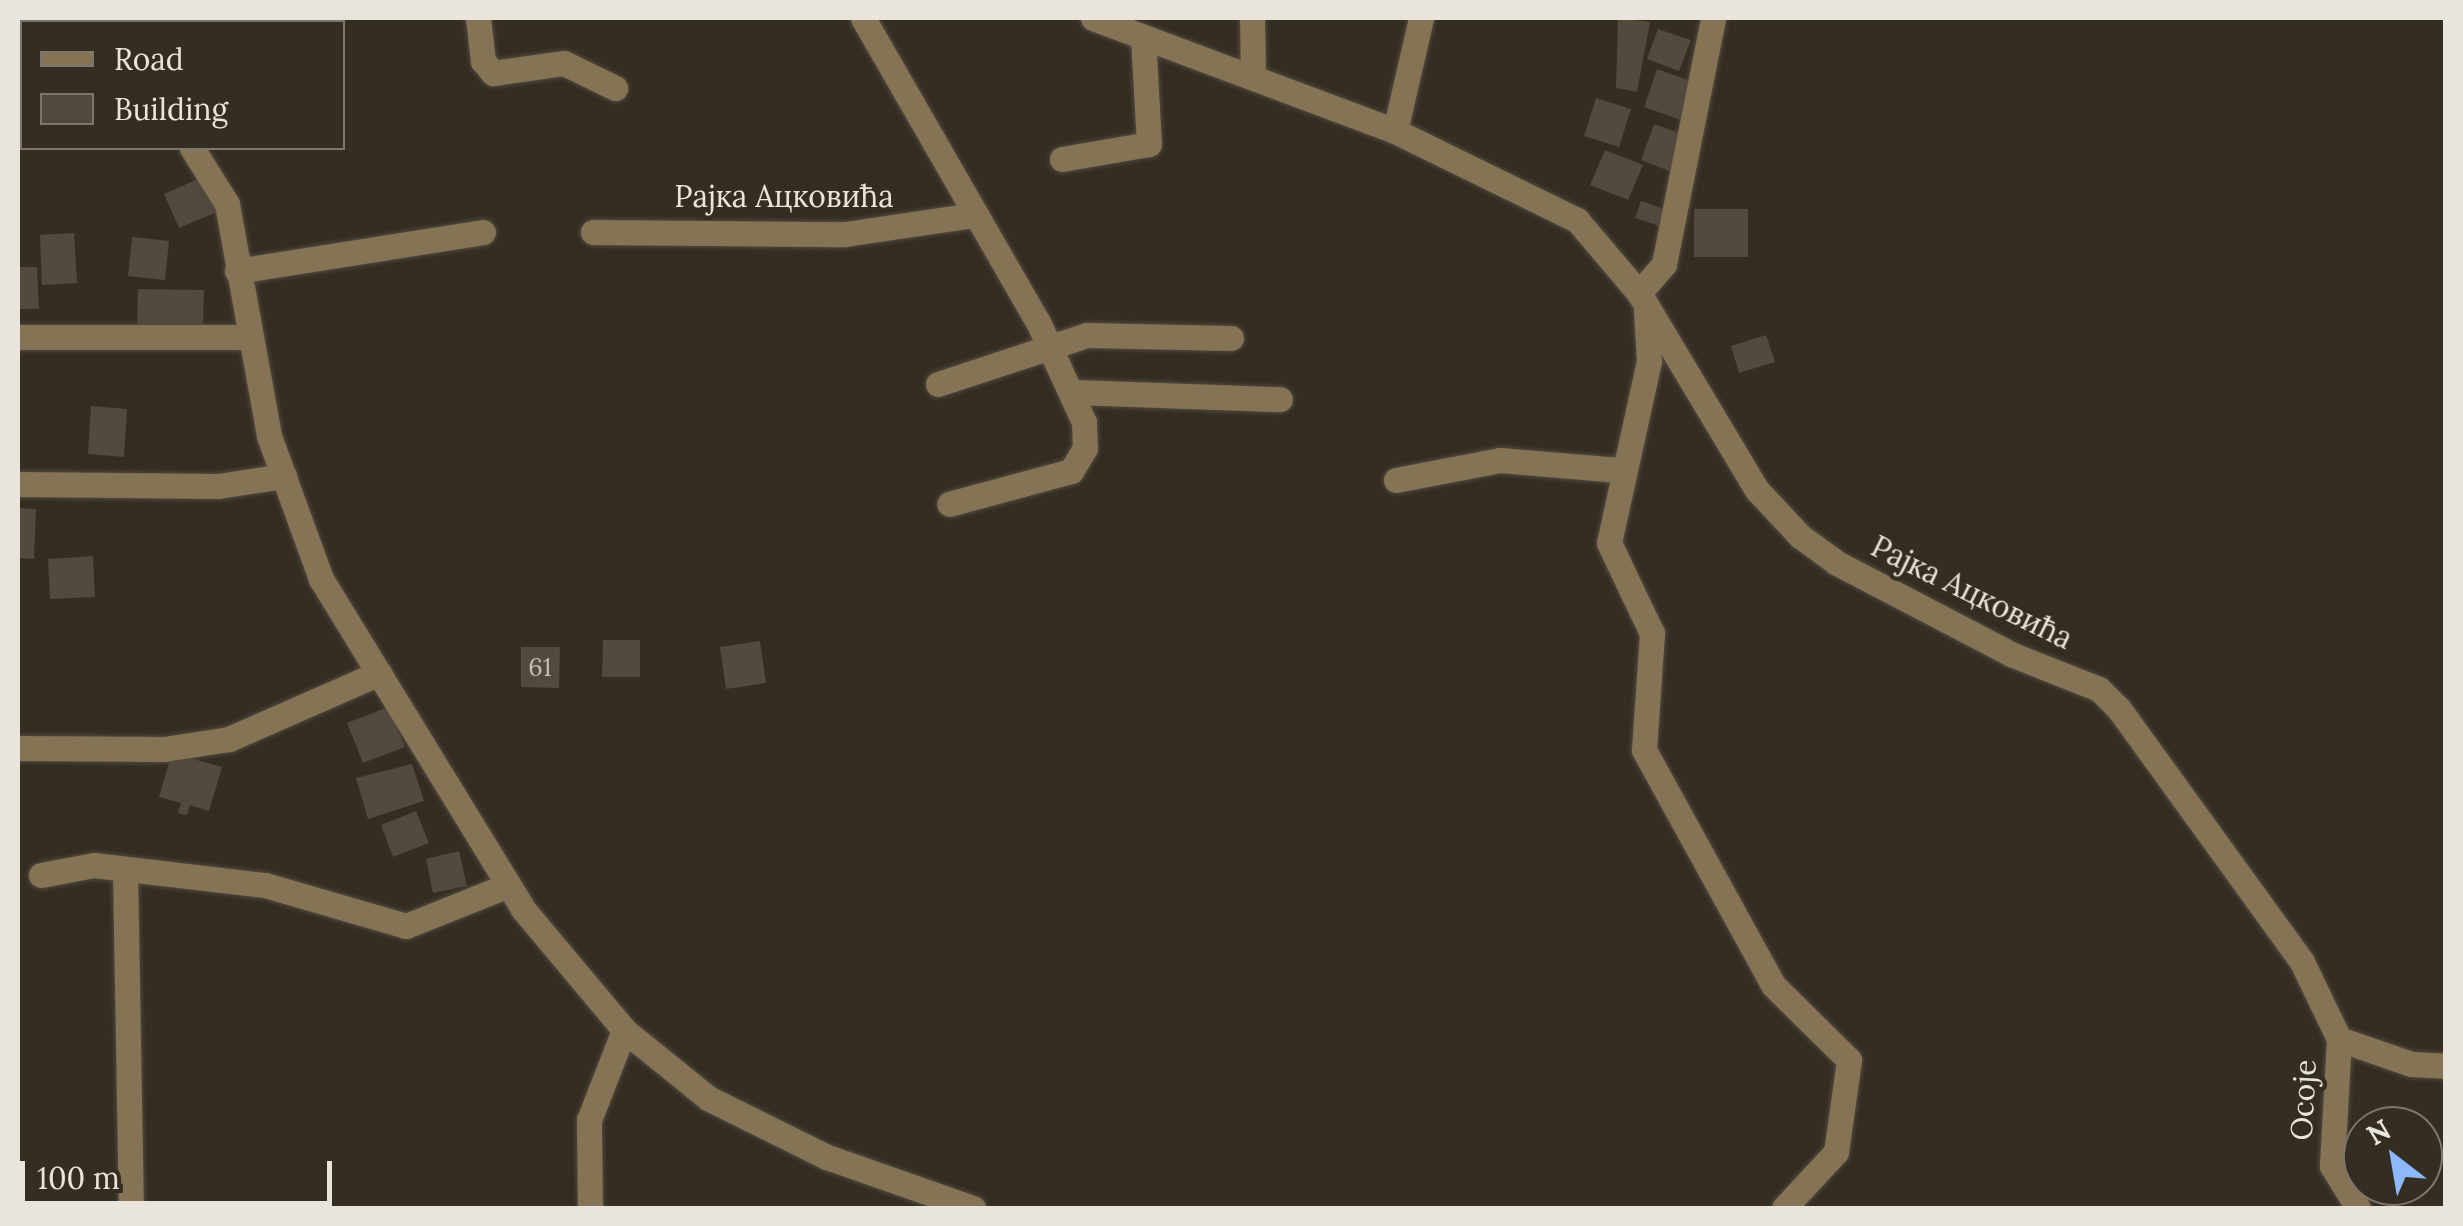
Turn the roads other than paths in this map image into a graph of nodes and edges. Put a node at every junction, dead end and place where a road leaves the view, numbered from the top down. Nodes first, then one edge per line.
1 (478, 18) edge
2 (863, 18) edge
3 (1093, 18) edge
4 (1252, 18) edge
5 (1420, 18) edge
6 (1713, 18) edge
7 (1142, 38) junction
8 (1253, 76) junction
9 (615, 88) dead end
10 (1395, 130) junction
11 (193, 150) edge
12 (1062, 159) dead end
13 (973, 215) junction
14 (483, 232) dead end
15 (593, 232) dead end
16 (236, 271) junction
17 (1642, 297) junction
18 (18, 337) edge
19 (246, 337) junction
20 (1231, 338) dead end
21 (1050, 346) junction
22 (938, 384) dead end
23 (1075, 392) junction
24 (1280, 399) dead end
25 (1619, 470) junction
26 (284, 476) junction
27 (1396, 480) dead end
28 (18, 484) edge
29 (949, 504) dead end
30 (379, 673) junction
31 (18, 748) edge
32 (124, 869) junction
33 (41, 876) dead end
34 (506, 886) junction
35 (624, 1030) junction
36 (2338, 1039) junction
37 (2446, 1066) edge
38 (131, 1208) edge
39 (590, 1208) edge
40 (972, 1208) edge
41 (1784, 1208) edge
42 (2358, 1208) edge

1 - 9 street
2 - 13 street
3 - 7 street, Рајка Ацковића
4 - 8 street
5 - 10 street
6 - 17 street
7 - 8 street, Рајка Ацковића
7 - 12 street
8 - 10 street, Рајка Ацковића
10 - 17 street, Рајка Ацковића
11 - 16 street
13 - 15 street, Рајка Ацковића
13 - 21 street
14 - 16 street
16 - 19 street
17 - 25 street
17 - 36 street, Рајка Ацковића
18 - 19 street
19 - 26 street
20 - 21 street
21 - 22 street
21 - 23 street
23 - 24 street
23 - 29 street
25 - 27 street
25 - 41 street
26 - 28 street
26 - 30 street
30 - 31 street
30 - 34 street
32 - 33 street
32 - 34 street
32 - 38 street
34 - 35 street
35 - 39 street
35 - 40 street
36 - 37 street, Осоје
36 - 42 street, Осоје

